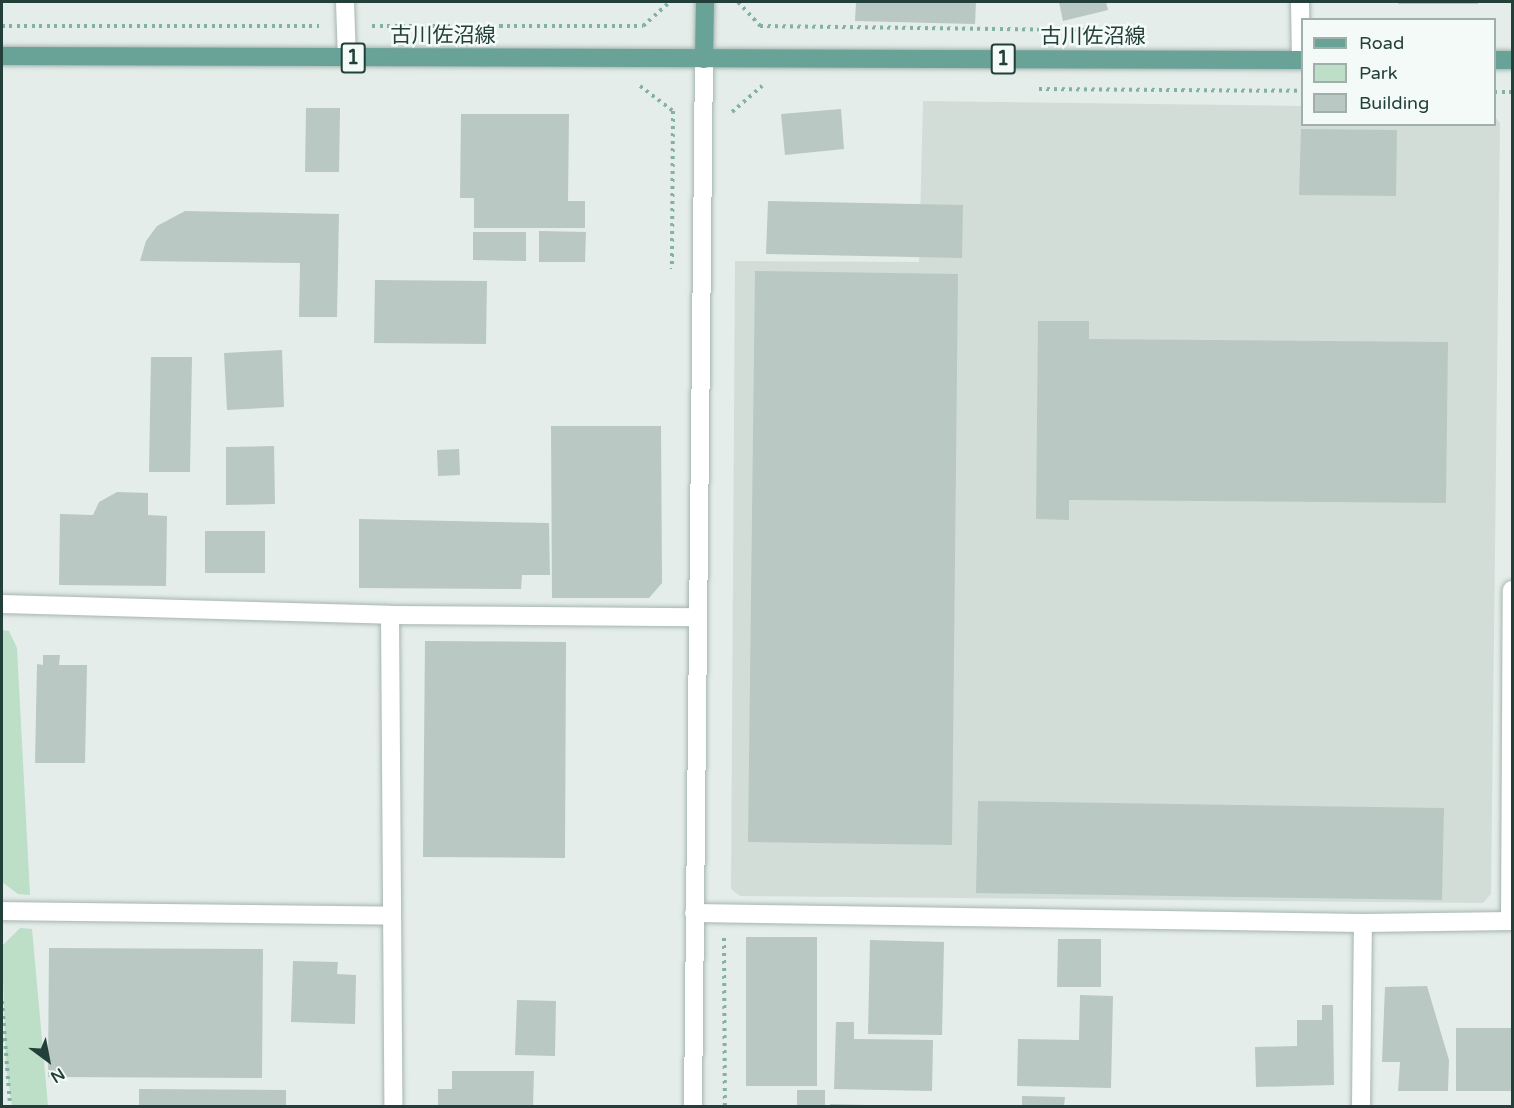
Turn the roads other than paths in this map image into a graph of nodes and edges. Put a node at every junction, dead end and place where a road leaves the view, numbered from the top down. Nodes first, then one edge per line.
1 (345, 2) edge
2 (705, 2) edge
3 (1300, 2) edge
4 (1301, 31) edge
5 (2, 56) edge
6 (347, 58) junction
7 (704, 58) junction
8 (1301, 60) edge
9 (1496, 60) edge
10 (1512, 60) edge
11 (1512, 590) edge
12 (2, 604) edge
13 (390, 615) junction
14 (696, 617) junction
15 (2, 910) edge
16 (694, 913) junction
17 (391, 916) junction
18 (1511, 921) edge
19 (1363, 923) junction
20 (393, 1107) edge
21 (693, 1107) edge
22 (1361, 1107) edge

1 - 6 street
2 - 7 main road
3 - 4 street
5 - 6 main road, 古川佐沼線 / 1
6 - 7 main road, 古川佐沼線 / 1
7 - 8 main road, 古川佐沼線 / 1
7 - 14 street
9 - 10 main road
11 - 18 street
12 - 13 street
13 - 14 street
13 - 17 street
14 - 16 street
15 - 17 street
16 - 19 street
16 - 21 street
17 - 20 street
18 - 19 street
19 - 22 street

